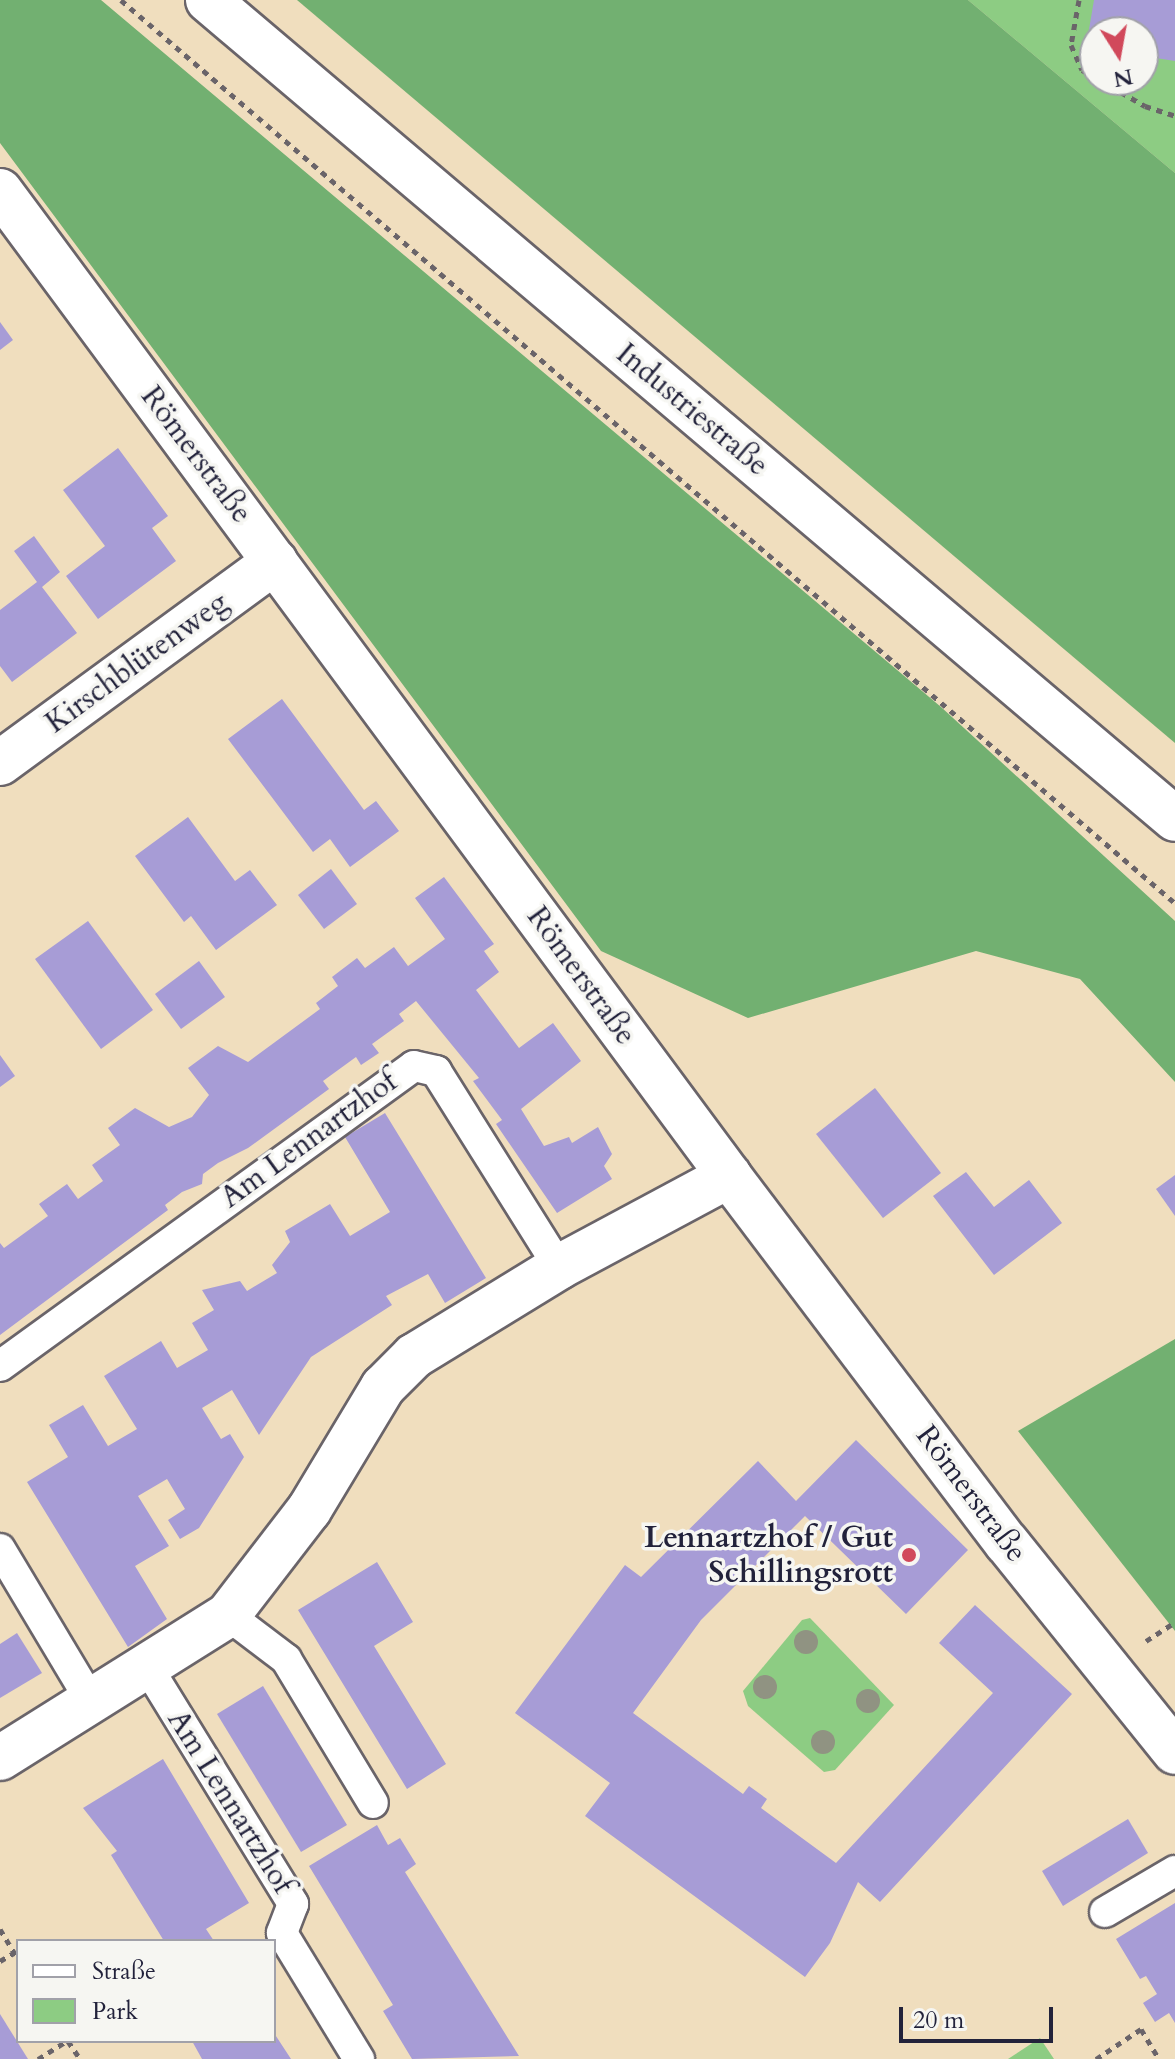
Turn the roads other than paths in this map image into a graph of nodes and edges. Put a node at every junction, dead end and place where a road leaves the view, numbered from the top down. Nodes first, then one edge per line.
1 (208, 0) edge
2 (0, 191) edge
3 (275, 562) junction
4 (0, 763) edge
5 (1175, 819) edge
6 (729, 1176) junction
7 (559, 1267) junction
8 (0, 1366) edge
9 (0, 1549) edge
10 (228, 1615) junction
11 (148, 1668) junction
12 (92, 1703) junction
13 (1175, 1752) edge
14 (0, 1758) edge
15 (373, 1803) dead end
16 (1175, 1871) edge
17 (1105, 1912) dead end
18 (359, 2059) edge

1 - 5 street, Industriestraße
2 - 3 street, Römerstraße
3 - 4 street, Kirschblütenweg
3 - 6 street, Römerstraße
6 - 7 street
6 - 13 street, Römerstraße
7 - 8 lane, Am Lennartzhof
7 - 10 street
9 - 12 lane
10 - 11 street
10 - 15 lane
11 - 12 street
11 - 18 lane, Am Lennartzhof
12 - 14 street
16 - 17 lane

